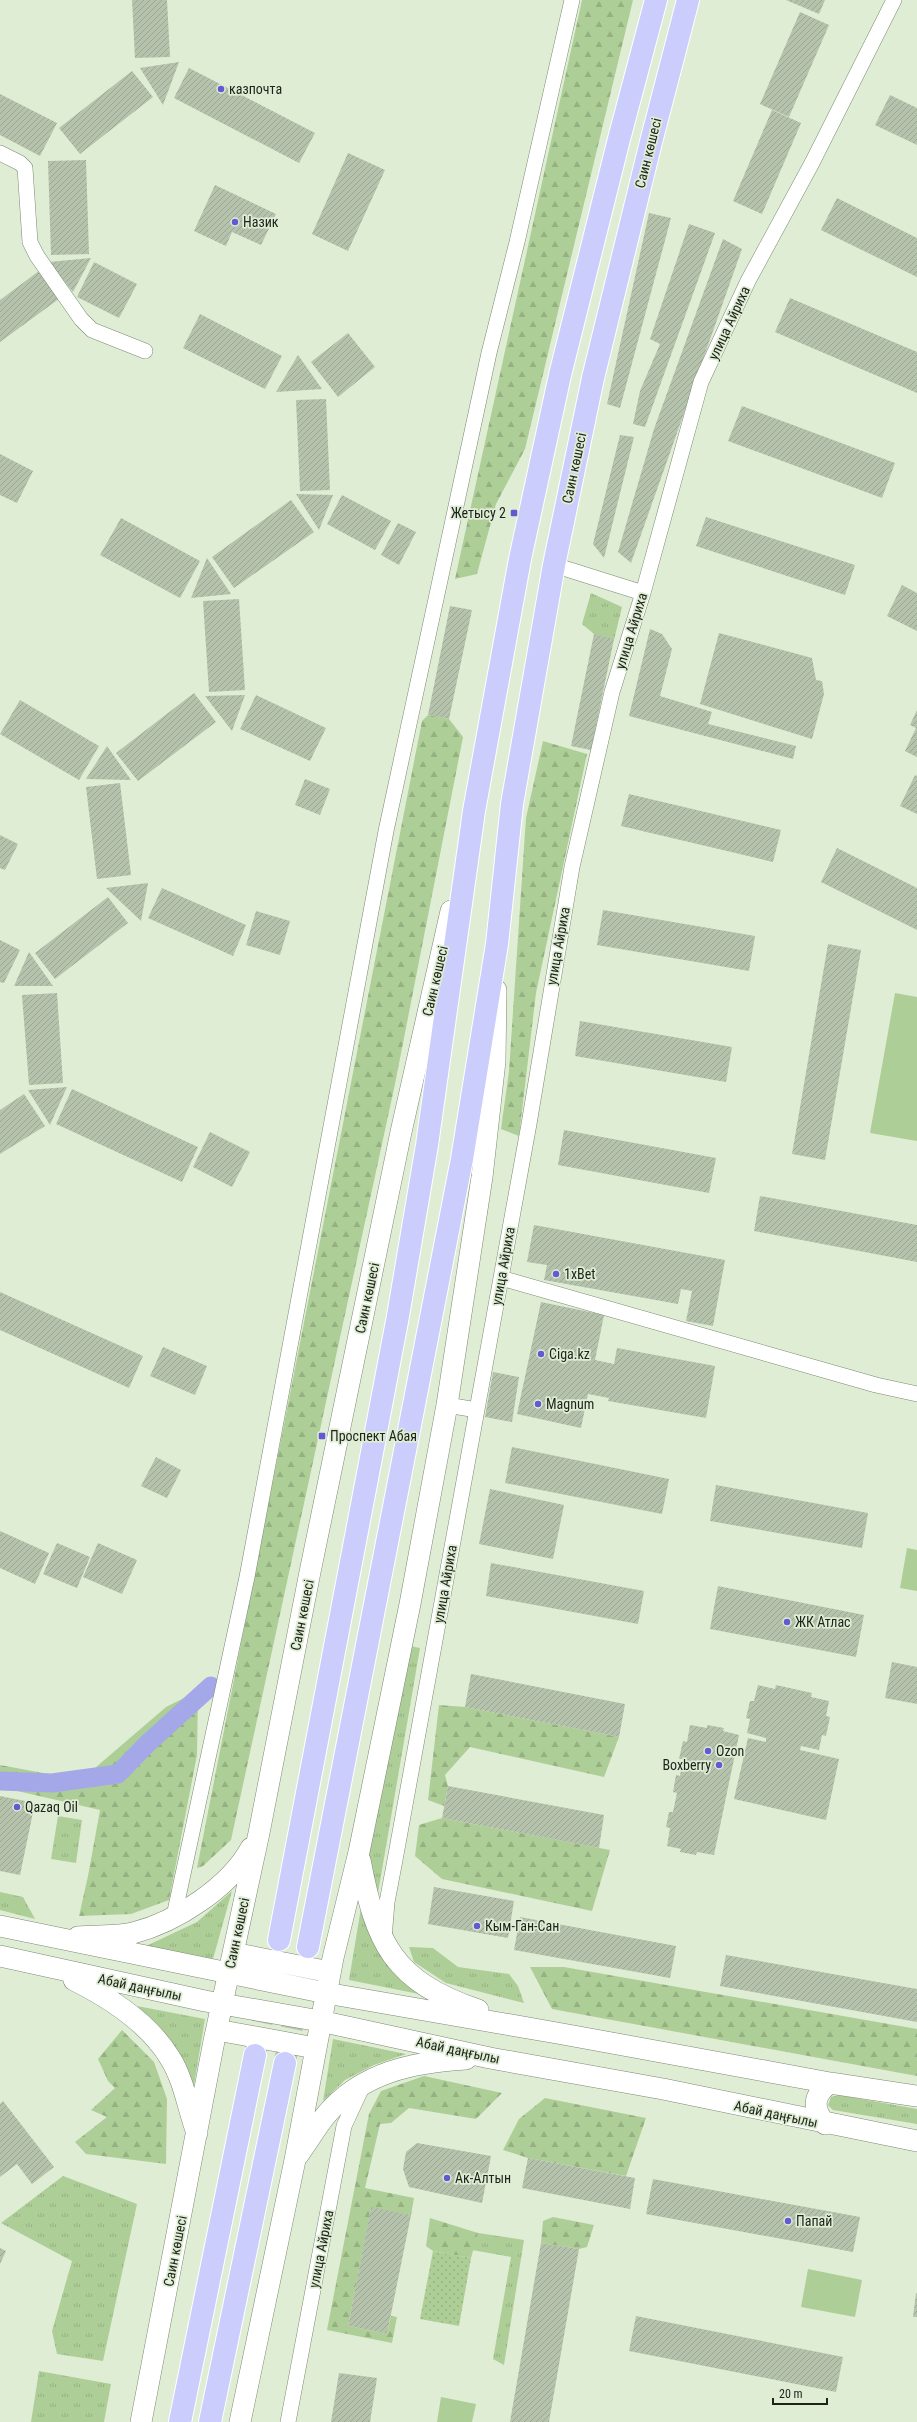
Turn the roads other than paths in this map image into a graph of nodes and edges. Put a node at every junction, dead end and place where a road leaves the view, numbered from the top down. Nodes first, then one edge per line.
1 (572, 0) edge
2 (656, 0) edge
3 (688, 0) edge
4 (894, 0) edge
5 (0, 153) edge
6 (145, 351) dead end
7 (554, 565) junction
8 (643, 593) junction
9 (474, 811) junction
10 (497, 944) junction
11 (501, 1278) junction
12 (917, 1394) edge
13 (447, 1405) junction
14 (476, 1410) junction
15 (259, 1833) junction
16 (359, 1852) junction
17 (174, 1916) junction
18 (0, 1926) edge
19 (58, 1939) junction
20 (279, 1940) tunnel mouth
21 (384, 1942) junction
22 (308, 1947) tunnel mouth
23 (233, 1953) junction
24 (0, 1956) edge
25 (46, 1967) junction
26 (330, 1972) junction
27 (228, 1975) junction
28 (326, 1994) junction
29 (223, 2004) junction
30 (320, 2021) junction
31 (531, 2029) junction
32 (217, 2030) junction
33 (315, 2048) junction
34 (255, 2055) tunnel mouth
35 (490, 2058) junction
36 (285, 2062) tunnel mouth
37 (365, 2081) junction
38 (830, 2083) junction
39 (917, 2096) edge
40 (825, 2124) junction
41 (197, 2135) junction
42 (917, 2141) edge
43 (295, 2160) junction
44 (141, 2422) edge
45 (180, 2422) edge
46 (210, 2422) edge
47 (240, 2422) edge
48 (288, 2422) edge

1 - 17 street
2 - 9 main road, Саин көшесі
3 - 7 main road, Саин көшесі
4 - 8 street, улица Айриха
5 - 6 street
7 - 8 street
7 - 10 main road, Саин көшесі
8 - 11 street, улица Айриха
9 - 15 main road, Саин көшесі
9 - 20 main road, Саин көшесі
10 - 13 main road, Саин көшесі
10 - 22 main road, Саин көшесі
11 - 12 street
11 - 14 street, улица Айриха
13 - 14 street
13 - 16 main road, Саин көшесі
14 - 21 street, улица Айриха
15 - 17 main road
15 - 23 main road, Саин көшесі
16 - 21 main road
16 - 26 main road, Саин көшесі
17 - 19 main road
18 - 19 main road
19 - 27 main road
21 - 31 main road
23 - 26 main road
23 - 27 main road, Саин көшесі
24 - 25 main road, Абай даңғылы
25 - 29 main road, Абай даңғылы
25 - 41 main road
26 - 28 main road, Саин көшесі
27 - 28 main road
27 - 29 main road, Саин көшесі
28 - 30 main road, Саин көшесі
28 - 31 main road
29 - 30 main road, Абай даңғылы
29 - 32 main road, Саин көшесі
30 - 33 main road, Саин көшесі
30 - 35 main road, Абай даңғылы
31 - 38 main road
32 - 33 main road
32 - 41 main road, Саин көшесі
33 - 43 main road, Саин көшесі
34 - 45 main road
35 - 37 main road
35 - 40 main road, Абай даңғылы
36 - 46 main road
37 - 43 main road
37 - 48 street, улица Айриха
38 - 39 main road
38 - 40 main road
40 - 42 main road, Абай даңғылы
41 - 44 main road, Саин көшесі
43 - 47 main road, Саин көшесі

